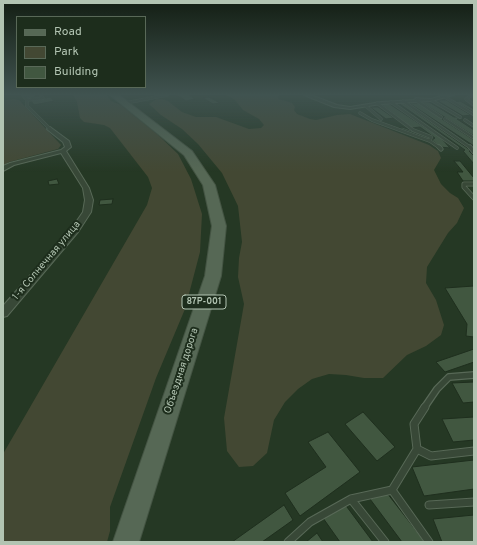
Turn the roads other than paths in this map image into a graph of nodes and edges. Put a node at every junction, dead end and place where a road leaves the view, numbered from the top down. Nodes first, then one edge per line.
1 (41, 120) edge
2 (147, 120) edge
3 (373, 120) edge
4 (401, 120) edge
5 (418, 120) edge
6 (432, 120) edge
7 (447, 120) edge
8 (465, 120) dead end
9 (406, 124) junction
10 (474, 126) edge
11 (393, 127) junction
12 (50, 129) joint
13 (474, 138) edge
14 (430, 141) junction
15 (472, 147) edge
16 (457, 148) dead end
17 (441, 149) dead end
18 (63, 151) junction
19 (474, 152) edge
20 (3, 169) edge
21 (474, 184) edge
22 (474, 198) edge
23 (3, 313) edge
24 (474, 375) edge
25 (417, 449) junction
26 (474, 451) edge
27 (392, 490) junction
28 (351, 498) junction
29 (474, 502) edge
30 (429, 505) dead end
31 (126, 542) edge
32 (288, 542) edge
33 (384, 542) edge
34 (429, 542) edge

1 - 12 lane
2 - 31 main road, Объездная дорога / 87Р-001
3 - 11 lane
4 - 9 lane
5 - 16 lane
6 - 15 lane
7 - 13 lane
8 - 10 lane
9 - 11 lane
9 - 14 lane
11 - 14 lane
12 - 18 street, 1-я Солнечная улица
14 - 17 lane
15 - 19 lane
18 - 20 street
18 - 23 street, 1-я Солнечная улица
21 - 22 lane
24 - 25 lane
25 - 26 lane
25 - 27 lane
27 - 28 lane
27 - 34 lane
28 - 32 lane
28 - 33 lane
29 - 30 lane

